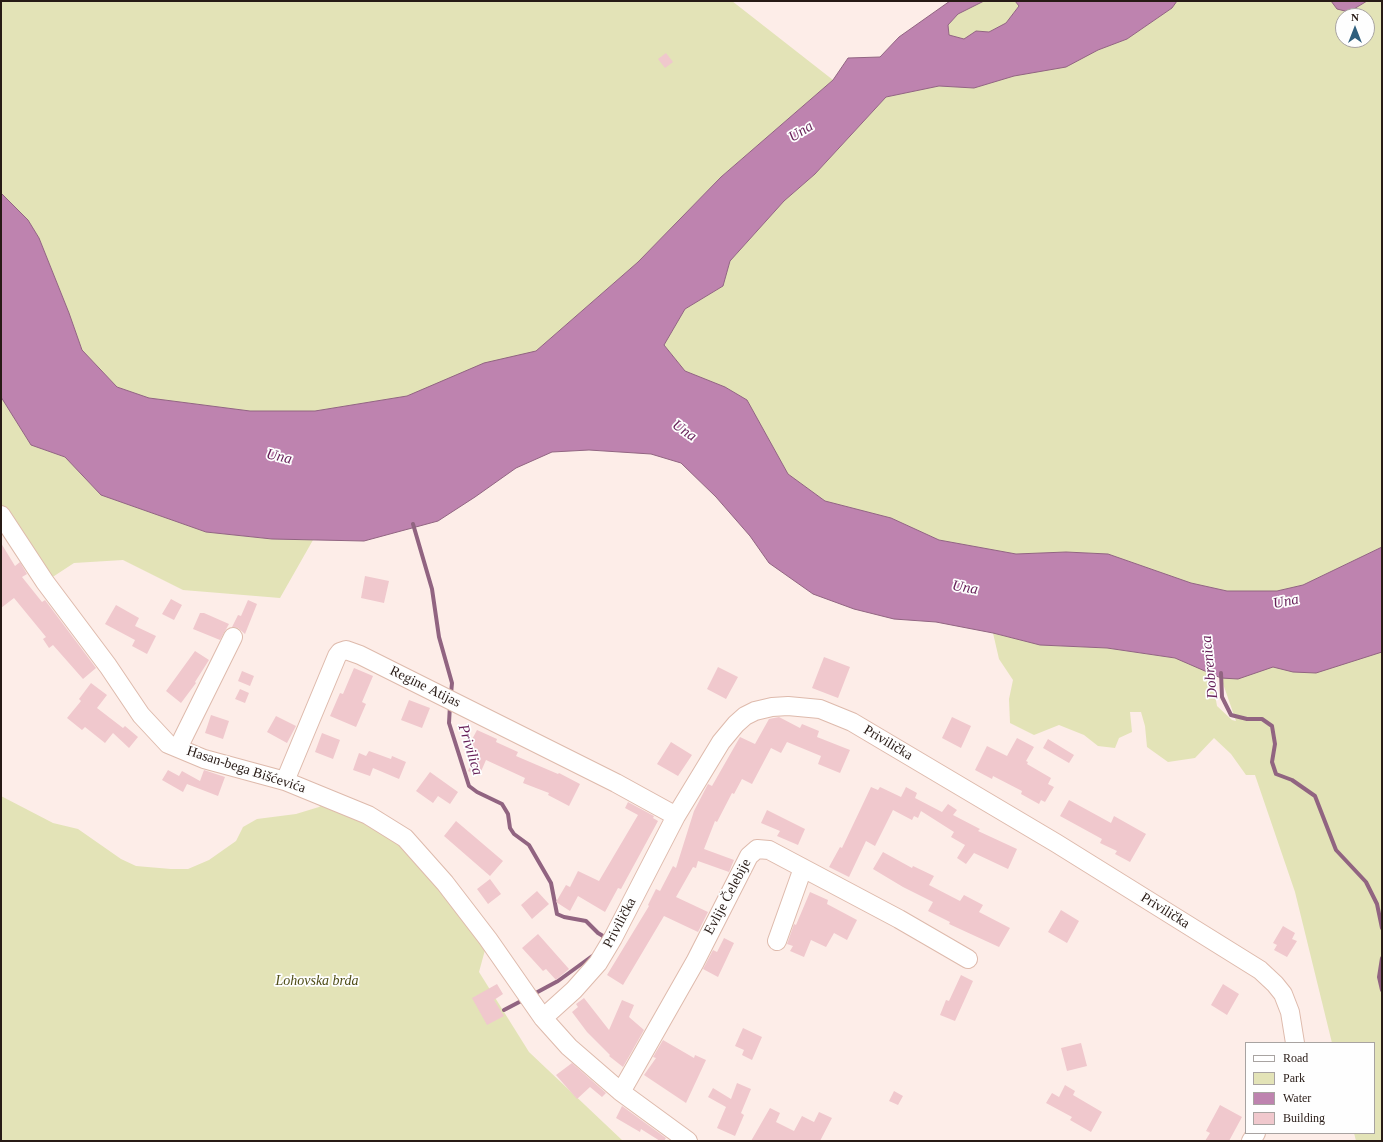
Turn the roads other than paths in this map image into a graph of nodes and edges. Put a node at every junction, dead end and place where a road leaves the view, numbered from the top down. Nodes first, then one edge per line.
1 (1, 515) edge
2 (233, 637) dead end
3 (178, 748) junction
4 (285, 781) junction
5 (676, 816) junction
6 (803, 868) junction
7 (777, 941) dead end
8 (968, 958) dead end
9 (543, 1018) junction
10 (1295, 1042) edge
11 (621, 1092) junction
12 (688, 1141) edge

1 - 3 street, Hasan-bega Bišćevića
2 - 3 street
3 - 4 street, Hasan-bega Bišćevića
4 - 5 street, Regine Atijas
4 - 9 street, Hasan-bega Bišćevića
5 - 9 street, Privilička
5 - 10 street, Privilička
6 - 7 street
6 - 8 street, Evlije Čelebije
6 - 11 street, Evlije Čelebije
9 - 11 street
11 - 12 street

